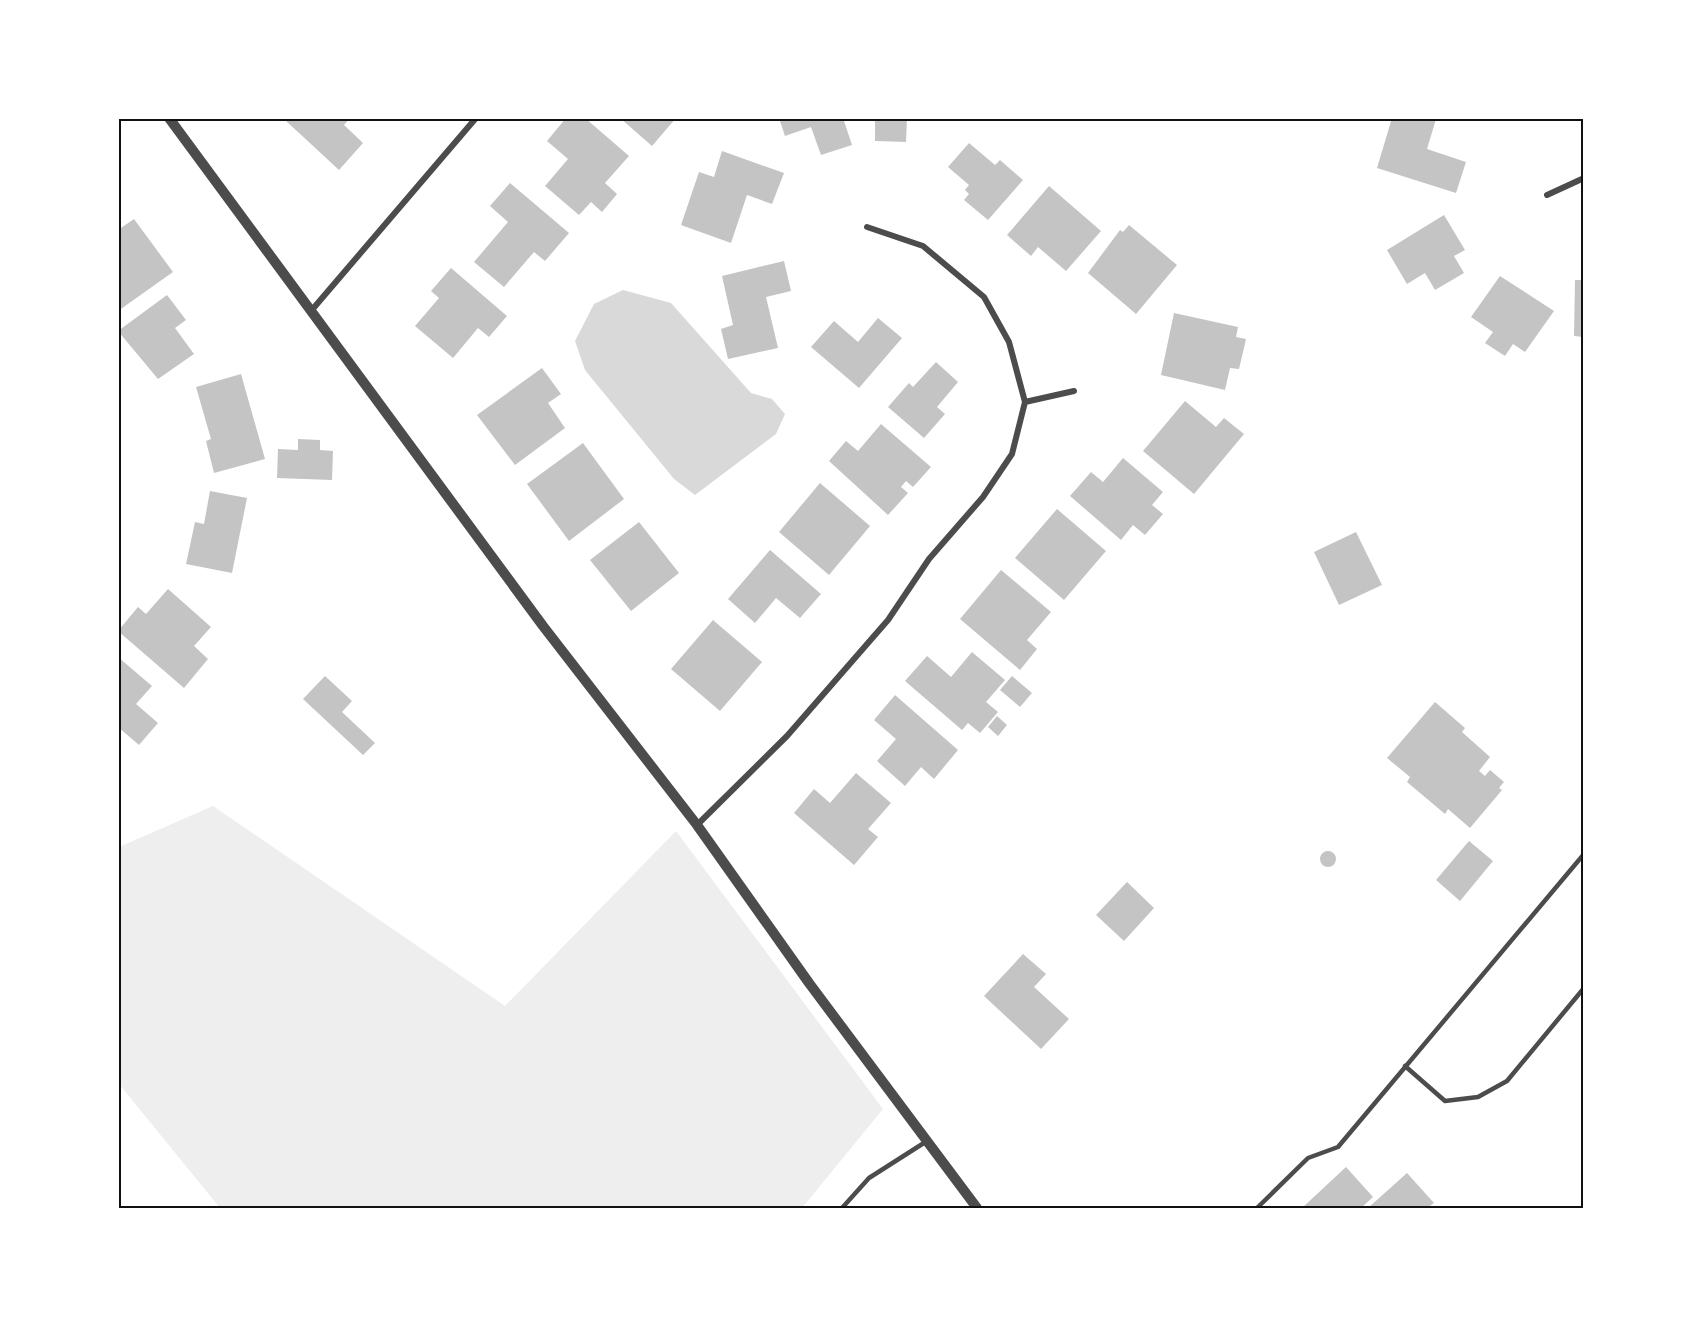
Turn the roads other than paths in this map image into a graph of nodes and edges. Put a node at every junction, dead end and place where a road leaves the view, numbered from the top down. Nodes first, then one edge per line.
1 (169, 118) edge
2 (477, 118) edge
3 (1584, 178) edge
4 (1547, 195) dead end
5 (867, 227) dead end
6 (311, 311) junction
7 (1074, 391) dead end
8 (1024, 402) junction
9 (697, 825) junction
10 (1584, 854) edge
11 (1584, 988) edge
12 (1405, 1066) junction
13 (927, 1140) junction
14 (842, 1209) edge
15 (977, 1209) edge
16 (1257, 1209) edge

1 - 6 street
2 - 6 street
3 - 4 street
5 - 8 street
6 - 9 street
7 - 8 street
8 - 9 street
9 - 13 street
10 - 12 lane
11 - 12 lane
12 - 16 lane
13 - 14 lane
13 - 15 street

